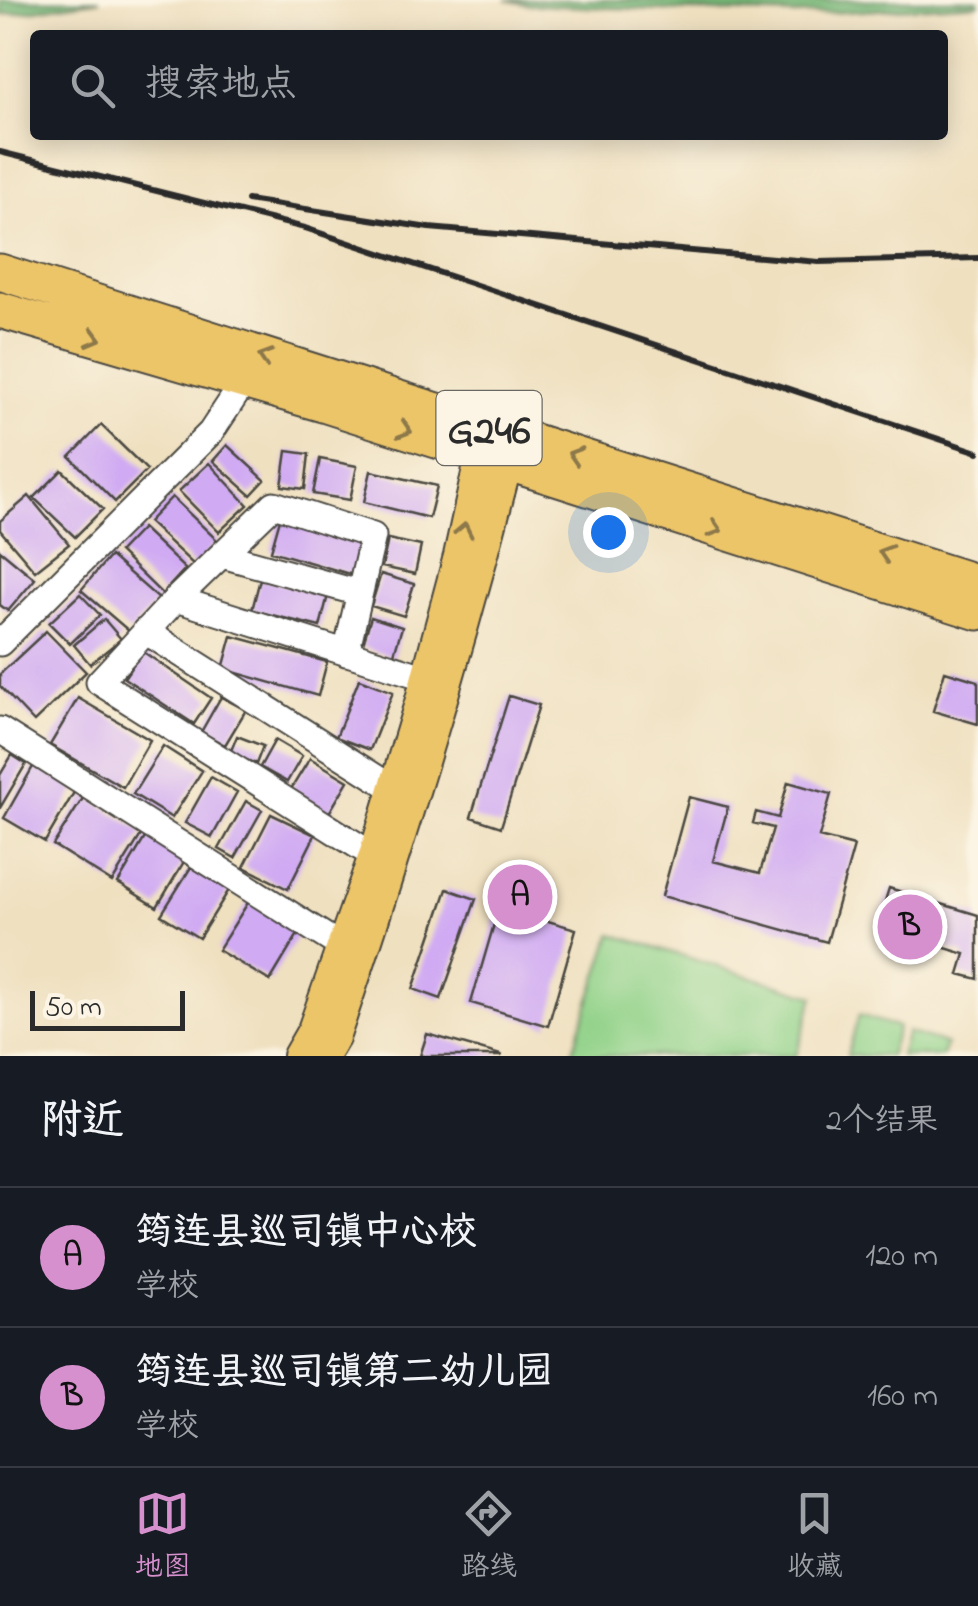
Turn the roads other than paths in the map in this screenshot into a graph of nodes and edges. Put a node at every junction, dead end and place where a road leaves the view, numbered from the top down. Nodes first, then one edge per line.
1 (0, 272) edge
2 (0, 310) edge
3 (244, 382) junction
4 (497, 445) junction
5 (222, 554) junction
6 (978, 583) edge
7 (359, 593) junction
8 (176, 599) junction
9 (978, 612) edge
10 (146, 631) junction
11 (0, 642) edge
12 (346, 653) junction
13 (427, 678) junction
14 (0, 730) edge
15 (394, 789) junction
16 (374, 856) junction
17 (342, 947) junction
18 (298, 1056) edge
19 (324, 1056) edge

4 -> 1 highway, G246
2 -> 3 highway, G246
3 -> 4 highway, G246
3 - 11 street
6 -> 4 highway, G246
4 -> 9 highway, G246
13 -> 4 main road
4 - 19 main road
5 - 7 street
5 - 7 street
5 - 8 street
7 - 12 street
8 - 10 street
8 - 12 street
10 - 15 street
10 - 16 street
12 - 13 street
13 - 15 main road
14 - 17 street
15 - 16 main road
16 - 17 main road
17 - 18 main road

